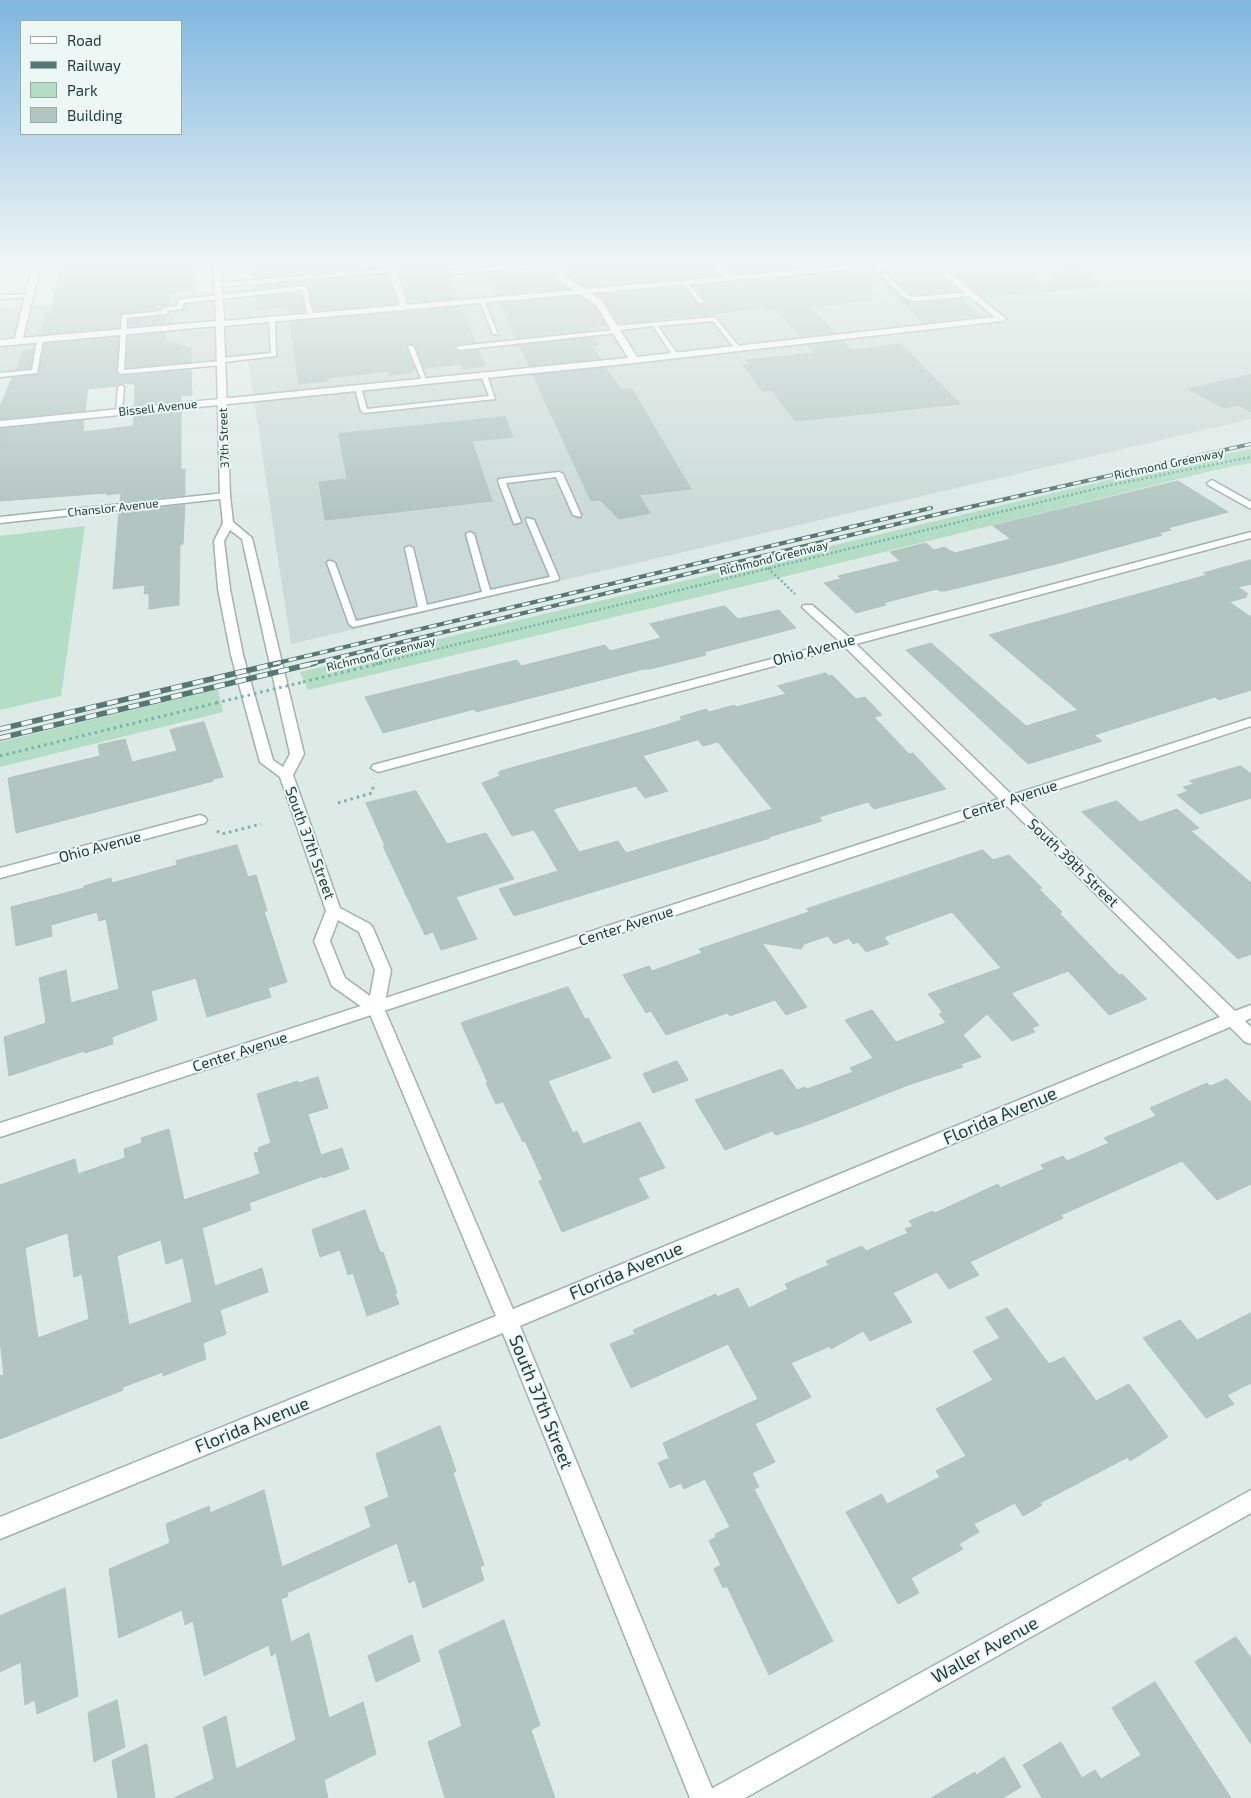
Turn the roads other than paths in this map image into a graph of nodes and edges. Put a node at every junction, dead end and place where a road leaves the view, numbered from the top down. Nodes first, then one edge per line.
1 (39, 347) edge
2 (122, 347) edge
3 (221, 347) edge
4 (274, 347) edge
5 (411, 347) dead end
6 (469, 347) edge
7 (626, 347) edge
8 (670, 347) edge
9 (756, 347) edge
10 (459, 348) dead end
11 (738, 349) joint
12 (675, 355) junction
13 (634, 360) junction
14 (222, 362) junction
15 (0, 375) edge
16 (484, 375) junction
17 (425, 381) junction
18 (121, 387) dead end
19 (358, 388) junction
20 (223, 402) junction
21 (119, 412) junction
22 (0, 424) edge
23 (1212, 482) dead end
24 (225, 496) junction
25 (1251, 506) edge
26 (576, 515) dead end
27 (0, 520) edge
28 (530, 520) dead end
29 (517, 522) dead end
30 (228, 523) junction
31 (470, 534) dead end
32 (1251, 535) edge
33 (409, 548) dead end
34 (331, 563) dead end
35 (487, 594) junction
36 (808, 607) road end
37 (423, 608) junction
38 (847, 642) junction
39 (238, 654) joint
40 (1251, 722) edge
41 (378, 768) road end
42 (286, 775) junction
43 (1010, 801) junction
44 (200, 820) road end
45 (0, 873) edge
46 (334, 911) junction
47 (376, 1008) junction
48 (1251, 1011) edge
49 (1232, 1019) junction
50 (1251, 1037) edge
51 (0, 1130) edge
52 (508, 1321) junction
53 (1251, 1501) edge
54 (0, 1528) edge
55 (703, 1798) edge
56 (720, 1798) edge

1 - 15 lane
2 - 14 lane
3 - 14 street, 37th Street
4 - 14 lane
5 - 17 lane
6 - 10 lane
7 - 13 street
8 - 12 lane
9 - 11 street, Bissell Avenue
11 - 12 street, Bissell Avenue
12 - 13 street, Bissell Avenue
13 - 16 street, Bissell Avenue
14 - 20 street, 37th Street
16 - 17 street, Bissell Avenue
16 - 19 lane
17 - 19 street, Bissell Avenue
18 - 21 lane
19 - 20 street, Bissell Avenue
20 - 21 street, Bissell Avenue
20 - 24 street, 37th Street
21 - 22 street, Bissell Avenue
23 - 25 street
24 - 27 street, Chanslor Avenue
24 - 30 street, 37th Street
26 - 29 lane
28 - 35 lane
30 - 39 street, 37th Street
30 - 42 street, South 37th Street
31 - 35 lane
32 - 38 street, Ohio Avenue
33 - 37 lane
34 - 37 lane
35 - 37 lane
36 - 38 street, South 39th Street
38 - 41 street, Ohio Avenue
38 - 43 street, South 39th Street
39 - 42 street, South 37th Street
40 - 43 street, Center Avenue
42 - 46 street, South 37th Street
43 - 47 street, Center Avenue
43 - 49 street, South 39th Street
44 - 45 street, Ohio Avenue
46 - 47 street, South 37th Street
46 - 47 street, South 37th Street
47 - 51 street, Center Avenue
47 - 52 street, South 37th Street
48 - 49 street, Florida Avenue
49 - 50 street, South 39th Street
49 - 52 street, Florida Avenue
52 - 54 street, Florida Avenue
52 - 55 street, South 37th Street
53 - 56 street, Waller Avenue

